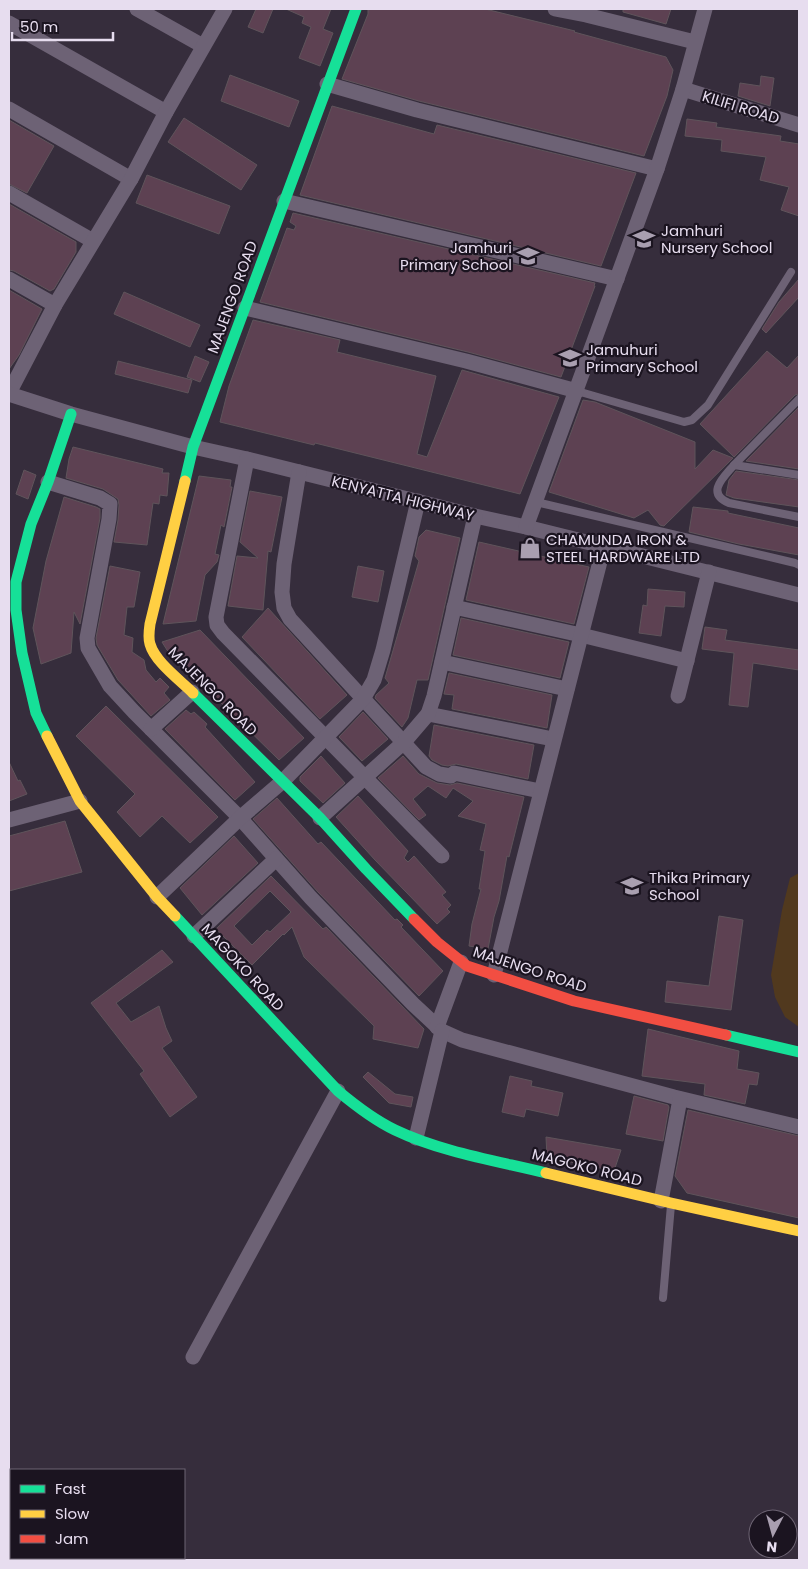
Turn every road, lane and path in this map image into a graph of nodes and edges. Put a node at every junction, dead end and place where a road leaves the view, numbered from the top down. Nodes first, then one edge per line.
1 (136, 9) edge
2 (225, 9) edge
3 (356, 9) edge
4 (555, 9) edge
5 (704, 9) edge
6 (587, 12) edge
7 (9, 22) edge
8 (696, 42) junction
9 (203, 46) junction
10 (327, 84) junction
11 (682, 89) junction
12 (9, 109) edge
13 (166, 112) junction
14 (799, 125) edge
15 (656, 169) junction
16 (131, 180) junction
17 (9, 193) edge
18 (284, 201) junction
19 (93, 241) junction
20 (791, 272) dead end
21 (9, 279) edge
22 (617, 279) junction
23 (55, 305) junction
24 (245, 308) junction
25 (576, 391) junction
26 (9, 393) edge
27 (799, 399) edge
28 (71, 414) junction
29 (193, 447) junction
30 (248, 459) junction
31 (734, 465) junction
32 (299, 472) junction
33 (799, 475) edge
34 (48, 482) junction
35 (418, 501) junction
36 (536, 502) junction
37 (475, 516) junction
38 (799, 517) edge
39 (526, 527) junction
40 (604, 546) junction
41 (799, 565) edge
42 (709, 572) junction
43 (12, 582) edge
44 (799, 595) edge
45 (454, 607) junction
46 (581, 635) junction
47 (687, 661) junction
48 (442, 662) junction
49 (566, 689) junction
50 (192, 692) junction
51 (678, 696) dead end
52 (363, 699) junction
53 (428, 714) junction
54 (151, 729) junction
55 (324, 737) junction
56 (554, 739) junction
57 (404, 742) junction
58 (364, 778) junction
59 (283, 781) junction
60 (540, 791) junction
61 (80, 801) junction
62 (240, 818) junction
63 (320, 818) junction
64 (9, 820) edge
65 (442, 856) dead end
66 (276, 859) junction
67 (158, 897) junction
68 (194, 936) junction
69 (461, 962) junction
70 (494, 975) junction
71 (440, 1029) junction
72 (799, 1052) edge
73 (338, 1090) junction
74 (680, 1099) junction
75 (799, 1127) edge
76 (416, 1138) junction
77 (666, 1202) junction
78 (799, 1231) edge
79 (662, 1298) dead end
80 (193, 1357) dead end

1 - 9 street
2 - 9 street
3 - 10 street, MAJENGO ROAD
4 - 6 street
5 - 8 street
6 - 8 street
7 - 13 street
8 - 11 street
9 - 13 street
10 - 15 street
10 - 18 street, MAJENGO ROAD
11 - 14 street, KILIFI ROAD
11 - 15 street
12 - 16 street
13 - 16 street
15 - 22 street
16 - 19 street
17 - 19 street
18 - 22 street
18 - 24 street, MAJENGO ROAD
19 - 23 street
20 - 25 lane
21 - 23 street
22 - 25 street
23 - 26 street
24 - 25 street
24 - 29 street, MAJENGO ROAD
25 - 36 street
26 - 28 street, KENYATTA HIGHWAY
27 - 31 lane
28 - 29 street, KENYATTA HIGHWAY
28 - 34 street, MAGOKO ROAD
29 - 30 street, KENYATTA HIGHWAY
29 - 50 street, MAJENGO ROAD
30 - 32 street, KENYATTA HIGHWAY
30 - 55 street
31 - 33 lane
31 - 38 lane
32 - 35 street, KENYATTA HIGHWAY
32 - 52 street
34 - 43 street, MAGOKO ROAD
34 - 54 street
35 - 37 street, KENYATTA HIGHWAY
35 - 52 street
36 - 39 street
36 - 41 lane
37 - 39 street, KENYATTA HIGHWAY
37 - 45 street
39 - 40 street, KENYATTA HIGHWAY
40 - 42 street, KENYATTA HIGHWAY
40 - 46 street
42 - 44 street, KENYATTA HIGHWAY
42 - 47 street
43 - 61 street, MAGOKO ROAD
45 - 46 street
45 - 48 street
46 - 47 street
46 - 49 street
47 - 51 street
48 - 49 street
48 - 53 street
49 - 56 street
50 - 54 street
50 - 59 street, MAJENGO ROAD
52 - 55 street
52 - 57 street
53 - 56 street
53 - 57 street
54 - 62 street
55 - 58 street
55 - 59 street
56 - 60 street
57 - 58 street
57 - 60 street
58 - 63 street
58 - 65 street
59 - 62 street
59 - 63 street, MAJENGO ROAD
60 - 70 street
61 - 64 street
61 - 67 street, MAGOKO ROAD
62 - 66 street
62 - 67 street
63 - 69 street, MAJENGO ROAD
66 - 68 street
66 - 71 street
67 - 68 street, MAGOKO ROAD
68 - 73 street, MAGOKO ROAD
69 - 70 street, MAJENGO ROAD
69 - 71 street
70 - 72 street, MAJENGO ROAD
71 - 74 street
71 - 76 street
73 - 76 street, MAGOKO ROAD
73 - 80 street
74 - 75 street
74 - 77 street
76 - 77 street, MAGOKO ROAD
77 - 78 street, MAGOKO ROAD
77 - 79 lane

